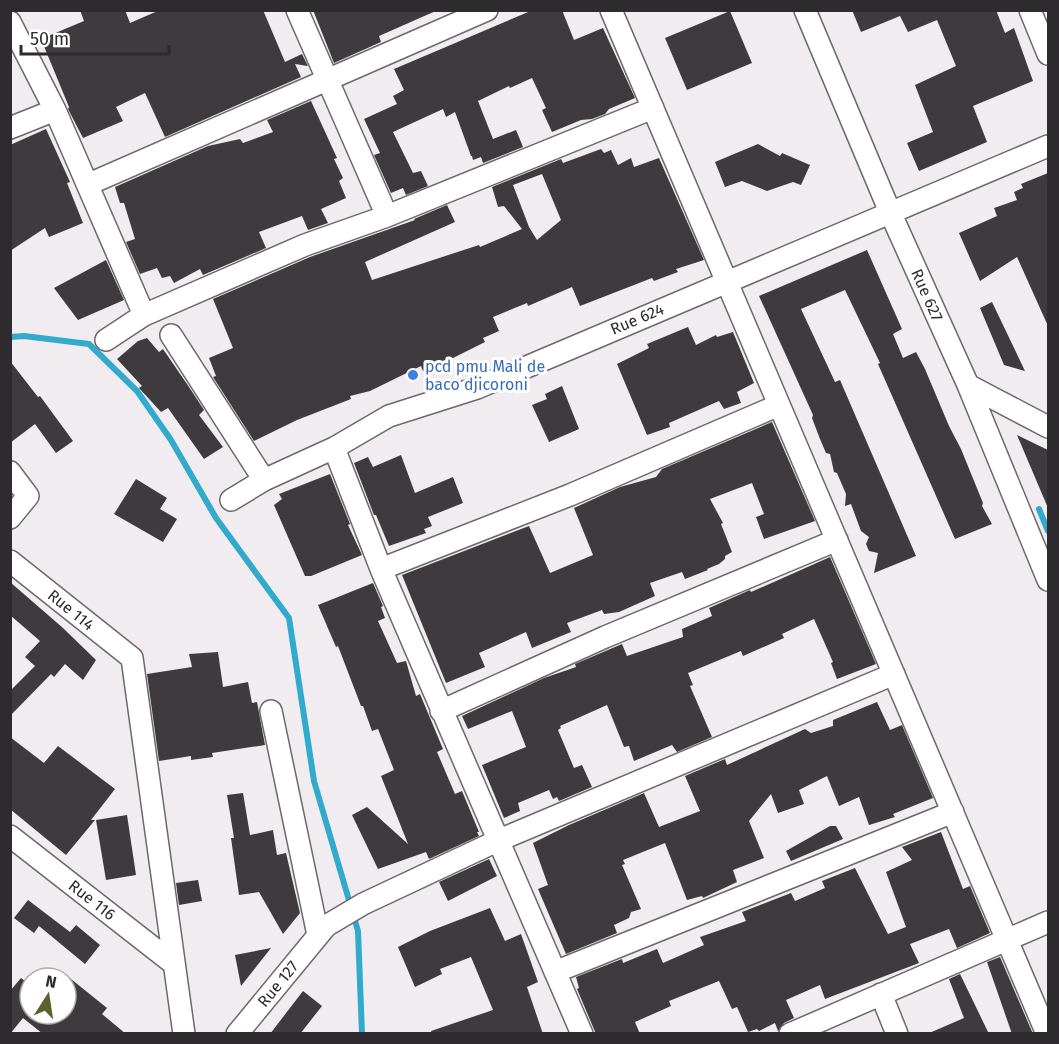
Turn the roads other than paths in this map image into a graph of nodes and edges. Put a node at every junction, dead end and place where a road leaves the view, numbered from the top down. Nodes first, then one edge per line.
1 (297, 10) edge
2 (487, 10) edge
3 (611, 10) edge
4 (805, 10) edge
5 (1030, 10) edge
6 (10, 22) edge
7 (1048, 54) edge
8 (327, 80) junction
9 (653, 108) junction
10 (55, 110) junction
11 (10, 128) edge
12 (1048, 146) edge
13 (89, 184) junction
14 (890, 212) junction
15 (387, 216) junction
16 (727, 281) junction
17 (144, 315) junction
18 (171, 335) dead end
19 (106, 340) dead end
20 (968, 385) junction
21 (779, 405) junction
22 (1048, 428) edge
23 (334, 448) junction
24 (10, 472) edge
25 (264, 480) junction
26 (231, 500) dead end
27 (10, 518) edge
28 (837, 540) junction
29 (10, 561) edge
30 (381, 569) junction
31 (1048, 580) edge
32 (894, 674) junction
33 (271, 711) dead end
34 (441, 711) junction
35 (953, 812) junction
36 (10, 836) edge
37 (497, 841) junction
38 (1048, 922) edge
39 (326, 927) junction
40 (1007, 940) junction
41 (174, 964) junction
42 (555, 972) junction
43 (881, 994) junction
44 (184, 1034) edge
45 (237, 1034) edge
46 (582, 1034) edge
47 (790, 1034) edge
48 (897, 1034) edge
49 (1047, 1034) edge

1 - 8 street
2 - 8 street
3 - 9 street
4 - 14 street, Rue 627
5 - 7 street
6 - 10 street
8 - 13 street
8 - 15 street
9 - 15 street
9 - 16 street
10 - 11 street
10 - 13 street
12 - 14 street, Rue 624
13 - 17 street
14 - 16 street, Rue 624
14 - 20 street, Rue 627
15 - 17 street
16 - 21 street
16 - 23 street, Rue 624
17 - 19 street
18 - 25 street
20 - 22 street
20 - 31 street, Rue 627
21 - 28 street
21 - 30 street
23 - 25 street, Rue 624
23 - 30 street
24 - 27 street
25 - 26 street, Rue 624
28 - 32 street
28 - 34 street
29 - 41 street, Rue 114
30 - 34 street
32 - 35 street
32 - 37 street
33 - 39 street
34 - 37 street
35 - 40 street
35 - 42 street
36 - 41 street, Rue 116
37 - 39 street
37 - 42 street
38 - 40 street
39 - 45 street, Rue 127
40 - 43 street
40 - 49 street
41 - 44 street
42 - 46 street
43 - 47 street
43 - 48 street

